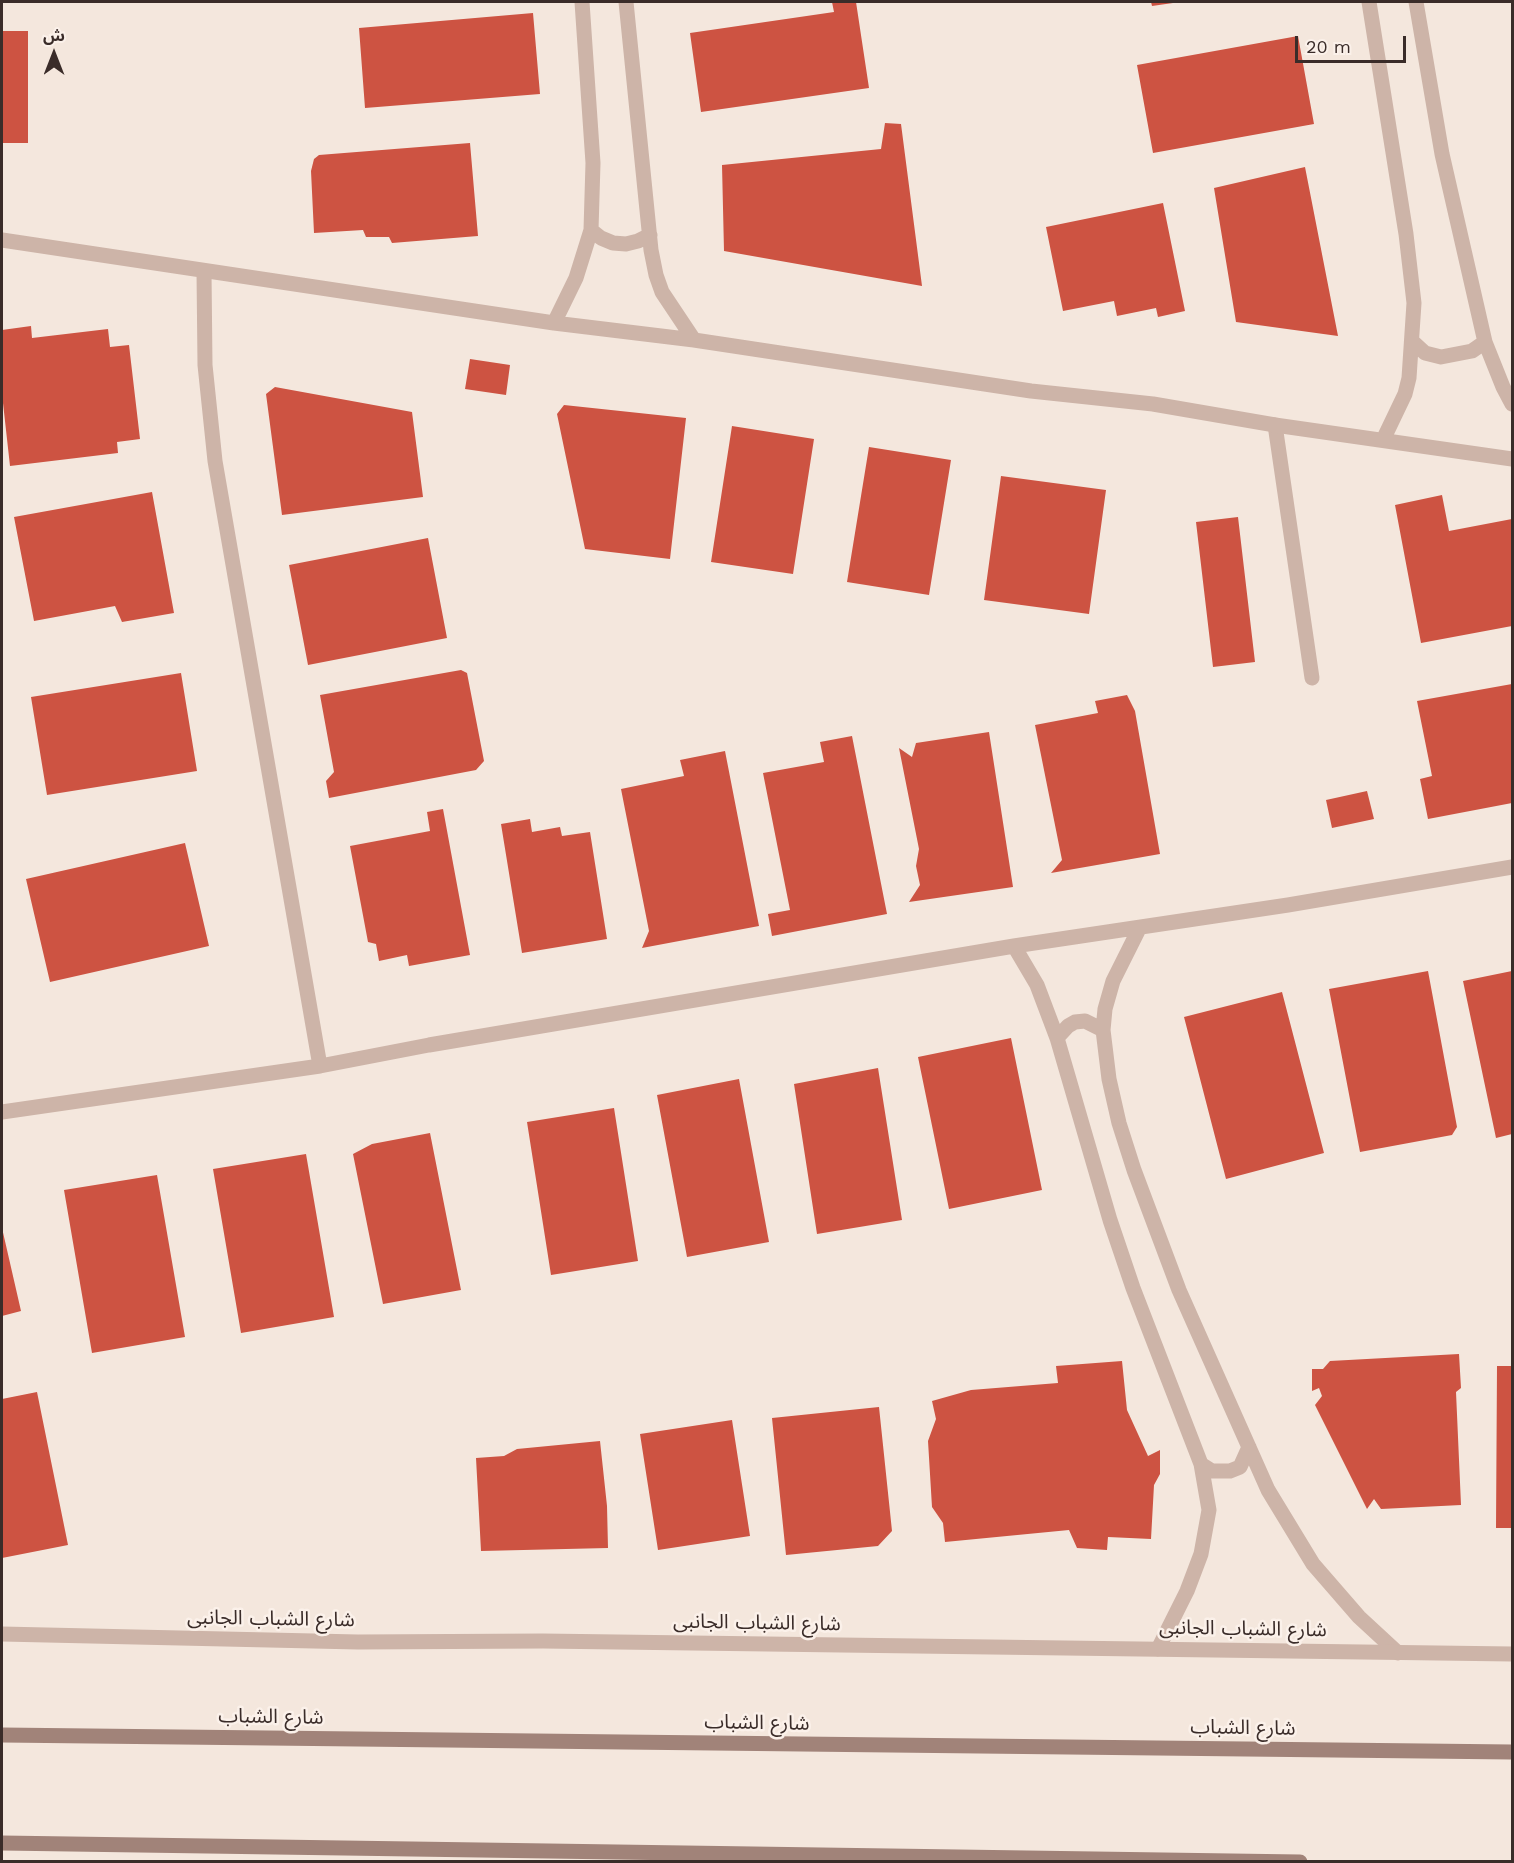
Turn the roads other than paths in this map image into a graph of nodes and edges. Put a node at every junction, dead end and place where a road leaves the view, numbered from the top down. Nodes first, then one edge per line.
1 (582, 2) edge
2 (626, 2) edge
3 (1369, 2) edge
4 (1416, 2) edge
5 (591, 230) junction
6 (650, 235) junction
7 (2, 240) edge
8 (204, 272) junction
9 (554, 323) junction
10 (694, 340) junction
11 (1413, 342) junction
12 (1485, 342) junction
13 (1512, 404) edge
14 (1275, 425) junction
15 (1383, 440) junction
16 (1512, 459) edge
17 (1312, 678) dead end
18 (1512, 867) edge
19 (1140, 927) junction
20 (1014, 946) junction
21 (1103, 1030) junction
22 (1057, 1038) junction
23 (320, 1066) junction
24 (2, 1112) edge
25 (1249, 1447) junction
26 (1201, 1464) junction
27 (2, 1634) edge
28 (1158, 1649) junction
29 (1398, 1653) junction
30 (1512, 1654) edge
31 (2, 1735) edge
32 (1512, 1752) edge
33 (2, 1843) edge
34 (591, 1856) edge
35 (927, 1859) edge
36 (1300, 1862) edge

1 - 5 street
2 - 6 street
3 - 11 street
4 - 12 street
5 - 6 street
5 - 9 street
6 - 10 street
7 - 8 street
8 - 9 street
8 - 23 street
9 - 10 street
10 - 14 street
11 - 12 street
11 - 15 street
12 - 13 street
14 - 15 street
14 - 17 street
15 - 16 street
18 - 19 street
19 - 20 street
19 - 21 street
20 - 22 street
20 - 23 street
21 - 22 street
21 - 25 street
22 - 26 street
23 - 24 street
25 - 26 street
25 - 29 street
26 - 28 street
27 - 28 street, شارع الشباب الجانبى
28 - 29 street, شارع الشباب الجانبى
29 - 30 street, شارع الشباب الجانبى
31 - 32 main road, شارع الشباب
33 - 34 main road
34 - 35 main road
35 - 36 main road

